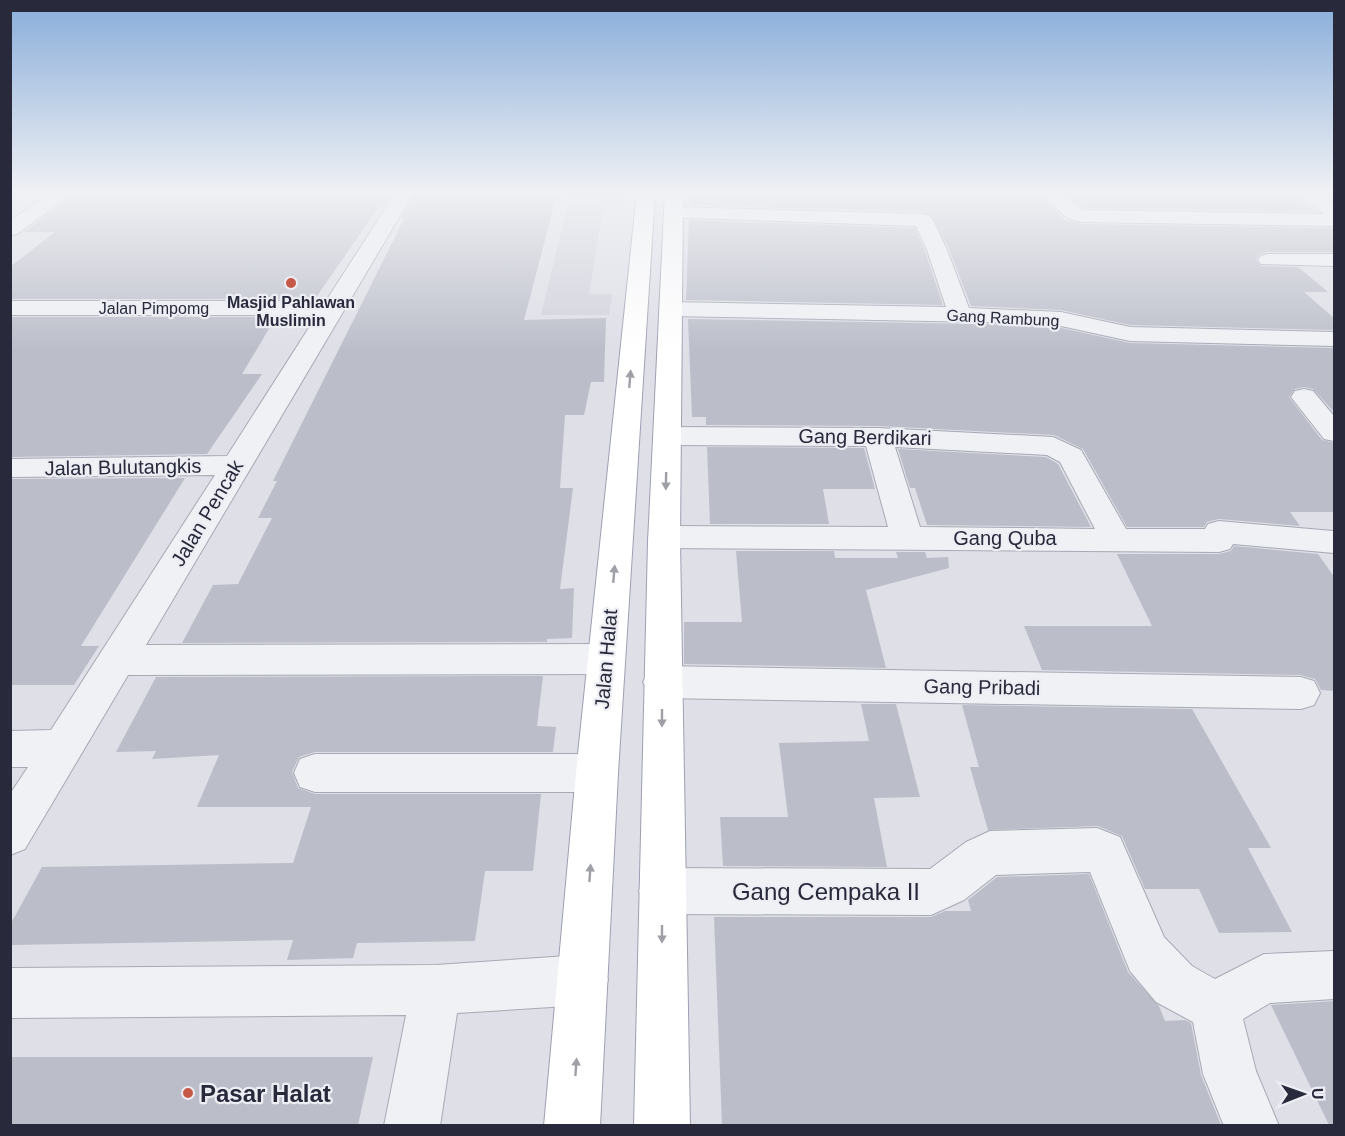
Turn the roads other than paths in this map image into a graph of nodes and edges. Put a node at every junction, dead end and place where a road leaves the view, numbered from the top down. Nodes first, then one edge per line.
1 (373, 245) edge
2 (659, 245) edge
3 (667, 245) edge
4 (935, 245) edge
5 (1268, 260) dead end
6 (1335, 260) edge
7 (10, 308) edge
8 (334, 308) junction
9 (670, 309) junction
10 (960, 315) junction
11 (1335, 339) edge
12 (1304, 397) dead end
13 (1335, 433) edge
14 (667, 436) junction
15 (878, 437) junction
16 (236, 465) junction
17 (10, 468) edge
18 (664, 537) junction
19 (907, 538) junction
20 (1116, 539) junction
21 (1334, 543) edge
22 (606, 659) junction
23 (118, 660) junction
24 (662, 682) junction
25 (1301, 693) dead end
26 (64, 748) junction
27 (10, 749) edge
28 (315, 773) dead end
29 (597, 773) junction
30 (10, 834) edge
31 (662, 891) junction
32 (1335, 975) edge
33 (583, 980) junction
34 (436, 990) junction
35 (10, 993) edge
36 (1215, 1007) junction
37 (412, 1125) edge
38 (572, 1125) edge
39 (662, 1125) edge
40 (1252, 1125) edge

1 - 8 street, Jalan Pencak
22 -> 2 main road, Jalan Halat
3 - 9 main road
4 - 10 street
5 - 6 street
7 - 8 street, Jalan Pimpomg
8 - 16 street, Jalan Pencak
9 - 10 street, Gang Rambung
9 - 14 main road
10 - 11 street, Gang Rambung
12 - 13 street
14 - 15 street, Gang Berdikari
14 -> 18 main road
15 - 19 street
15 - 20 street, Gang Berdikari
16 - 17 street, Jalan Bulutangkis
16 - 23 street, Jalan Pencak
18 - 19 street, Gang Quba
18 - 24 main road
19 - 20 street, Gang Quba
20 - 21 street, Gang Quba
22 - 23 street
22 - 29 main road, Jalan Halat
23 - 26 street, Jalan Pencak
24 - 25 street, Gang Pribadi
24 -> 31 main road
26 - 27 street
26 - 30 street, Jalan Pencak
28 - 29 street
33 -> 29 main road, Jalan Halat
31 - 36 street, Gang Cempaka II
31 -> 39 main road
32 - 36 street
33 - 34 street
38 -> 33 main road, Jalan Halat
34 - 35 street
34 - 37 street
36 - 40 street

